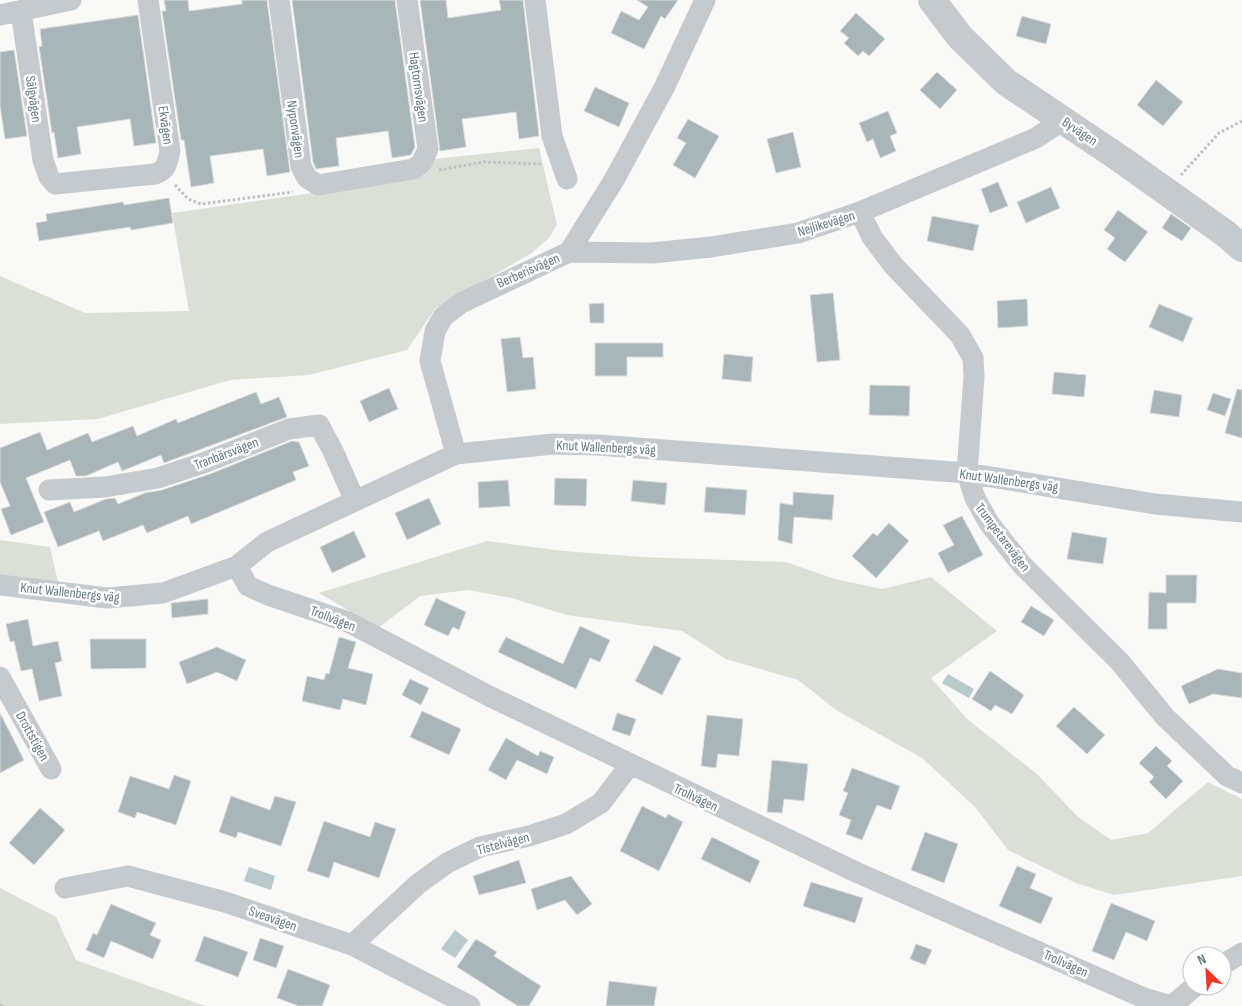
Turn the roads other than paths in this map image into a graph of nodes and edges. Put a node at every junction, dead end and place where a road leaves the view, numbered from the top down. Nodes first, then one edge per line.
1 (71, 0) edge
2 (148, 0) edge
3 (279, 0) edge
4 (407, 0) edge
5 (535, 0) edge
6 (705, 0) edge
7 (932, 0) edge
8 (21, 10) junction
9 (0, 15) edge
10 (1063, 120) junction
11 (417, 167) joint
12 (565, 172) road end
13 (55, 184) joint
14 (860, 212) junction
15 (1242, 248) edge
16 (569, 252) junction
17 (456, 454) junction
18 (967, 473) junction
19 (50, 490) dead end
20 (355, 501) junction
21 (1242, 512) edge
22 (236, 566) junction
23 (0, 586) edge
24 (0, 677) edge
25 (630, 765) junction
26 (50, 769) dead end
27 (1242, 782) edge
28 (65, 888) dead end
29 (352, 945) junction
30 (1184, 996) edge
31 (470, 1006) edge
32 (1172, 1006) edge

1 - 8 street
2 - 13 street, Ekvägen
3 - 11 street, Nyponvägen
4 - 11 street, Hagtornsvägen
5 - 12 street
6 - 16 street, Berberisvägen
7 - 10 street, Byvägen
8 - 9 street
8 - 13 street, Sälgvägen
10 - 14 street, Nejlikevägen
10 - 15 street, Byvägen
14 - 16 street, Nejlikevägen
14 - 18 street, Trumpetarevägen
16 - 17 street, Berberisvägen
17 - 18 street, Knut Wallenbergs väg
17 - 20 street, Knut Wallenbergs väg
18 - 21 street, Knut Wallenbergs väg
18 - 27 street, Trumpetarevägen
19 - 20 street, Tranbärsvägen
20 - 22 street, Knut Wallenbergs väg
22 - 23 street, Knut Wallenbergs väg
22 - 25 street, Trollvägen
24 - 26 street, Drottstigen
25 - 29 street, Tistelvägen
25 - 32 street, Trollvägen
28 - 29 street, Sveavägen
29 - 31 street, Sveavägen
30 - 32 street, Trollvägen

